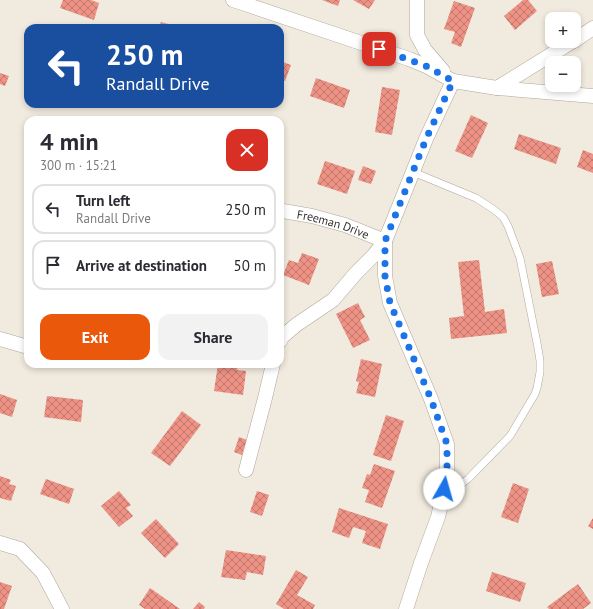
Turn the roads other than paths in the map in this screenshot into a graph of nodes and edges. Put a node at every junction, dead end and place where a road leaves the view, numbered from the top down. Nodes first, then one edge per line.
1 (233, 0) edge
2 (417, 0) edge
3 (261, 4) edge
4 (593, 28) edge
5 (581, 36) edge
6 (563, 48) edge
7 (453, 81) junction
8 (497, 88) junction
9 (593, 96) edge
10 (413, 172) junction
11 (284, 212) edge
12 (385, 241) junction
13 (284, 334) edge
14 (0, 338) edge
15 (24, 346) edge
16 (272, 368) edge
17 (246, 470) dead end
18 (444, 489) junction
19 (0, 543) edge
20 (62, 609) edge
21 (406, 609) edge

1 - 3 street
2 - 7 street
3 - 7 street
4 - 5 street
6 - 8 street
7 - 8 street
7 - 10 street
8 - 9 street
10 - 12 street
10 - 18 lane
11 - 12 street, Freeman Drive
12 - 13 street
12 - 18 street
14 - 15 street
16 - 17 street
18 - 21 street
19 - 20 street

